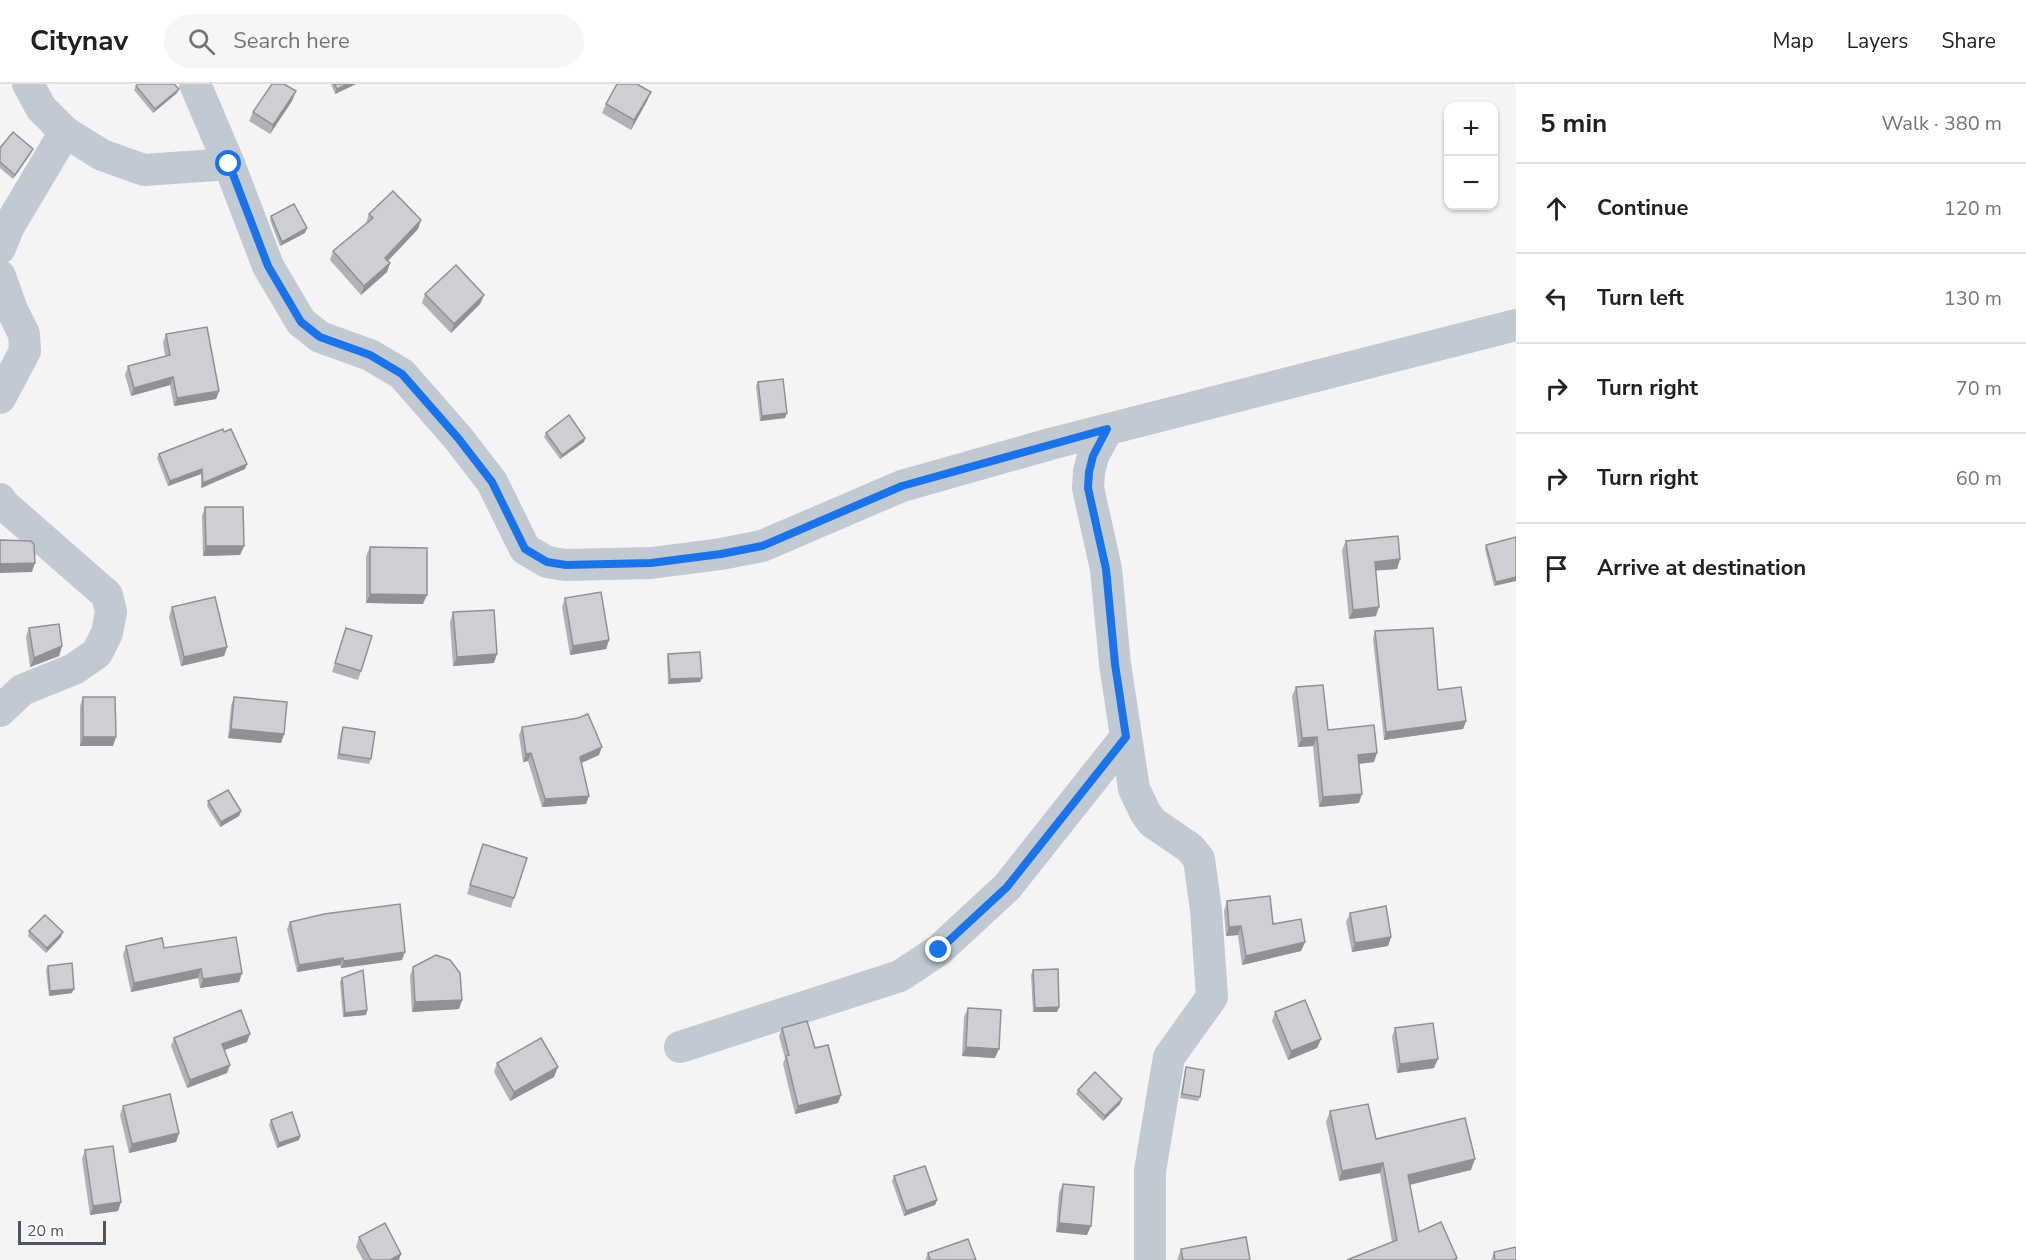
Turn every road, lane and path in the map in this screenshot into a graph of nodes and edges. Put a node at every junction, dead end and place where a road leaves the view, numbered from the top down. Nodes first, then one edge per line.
1 (28, 84) edge
2 (195, 84) edge
3 (65, 132) junction
4 (229, 164) junction
5 (0, 248) edge
6 (0, 276) edge
7 (1516, 325) edge
8 (0, 398) edge
9 (1107, 429) junction
10 (0, 499) edge
11 (0, 711) edge
12 (1126, 737) junction
13 (680, 1047) dead end
14 (1150, 1260) edge

1 - 3 street
2 - 4 street
3 - 4 street
3 - 5 street
4 - 9 street
6 - 8 street
7 - 9 street
9 - 12 street
10 - 11 street
12 - 13 street
12 - 14 street

